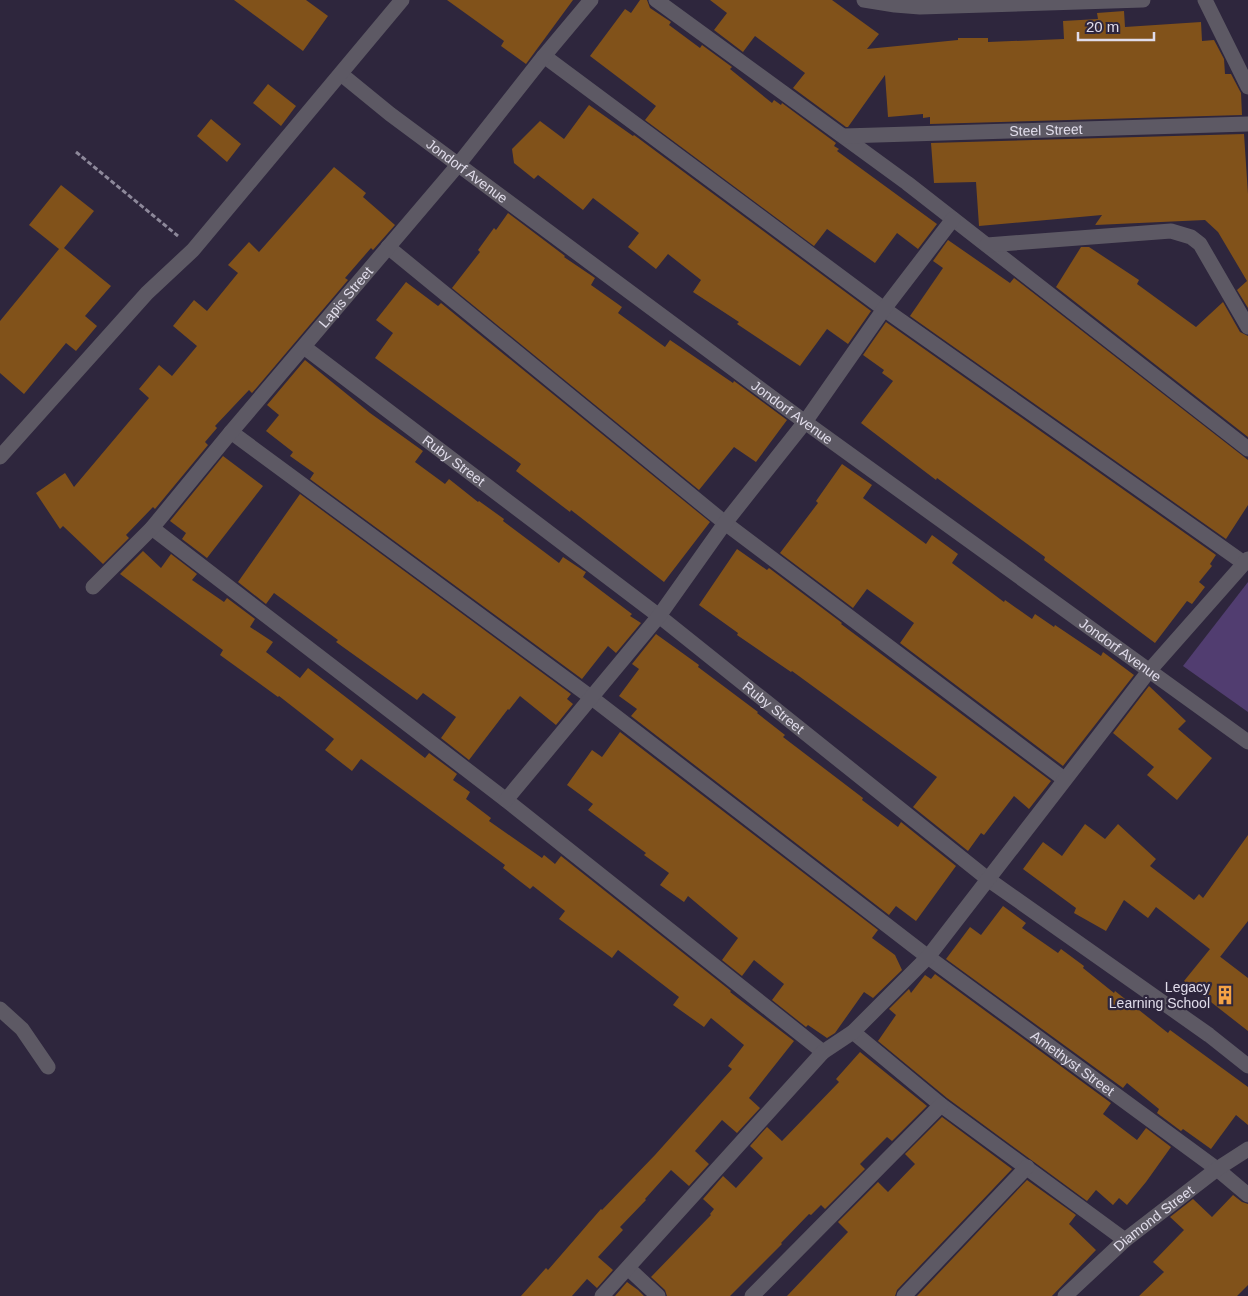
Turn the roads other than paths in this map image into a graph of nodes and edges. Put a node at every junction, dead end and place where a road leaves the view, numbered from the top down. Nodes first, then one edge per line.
1 (402, 0) edge
2 (591, 0) edge
3 (656, 0) edge
4 (864, 0) edge
5 (1143, 0) edge
6 (1205, 0) edge
7 (544, 56) junction
8 (341, 74) junction
9 (1248, 87) edge
10 (1248, 124) edge
11 (844, 136) junction
12 (458, 165) junction
13 (953, 219) junction
14 (986, 245) junction
15 (388, 247) junction
16 (884, 309) junction
17 (1248, 327) edge
18 (304, 346) junction
19 (805, 422) junction
20 (231, 432) junction
21 (1248, 449) edge
22 (0, 457) edge
23 (725, 523) junction
24 (152, 528) junction
25 (1246, 561) edge
26 (93, 587) dead end
27 (659, 616) junction
28 (1149, 671) junction
29 (592, 698) junction
30 (1248, 742) edge
31 (1064, 779) junction
32 (506, 800) junction
33 (989, 880) junction
34 (928, 957) junction
35 (0, 1009) edge
36 (853, 1032) junction
37 (822, 1052) junction
38 (1248, 1066) edge
39 (48, 1067) dead end
40 (941, 1105) junction
41 (1248, 1149) edge
42 (1027, 1167) junction
43 (1217, 1169) junction
44 (1248, 1195) edge
45 (1125, 1240) junction
46 (628, 1268) junction
47 (602, 1296) edge
48 (658, 1296) edge
49 (752, 1296) edge
50 (904, 1296) edge
51 (1065, 1296) edge

1 - 8 street
2 - 7 street, Lapis Street
3 - 11 street
4 - 5 street
6 - 9 street
7 - 12 street, Lapis Street
7 - 16 street
8 - 12 street, Jondorf Avenue
8 - 22 street
10 - 11 street, Steel Street
11 - 13 street
12 - 15 street, Lapis Street
12 - 19 street, Jondorf Avenue
13 - 14 street
13 - 16 street
14 - 17 street
14 - 21 street
15 - 18 street, Lapis Street
15 - 23 street
16 - 19 street
16 - 25 street
18 - 20 street, Lapis Street
18 - 27 street, Ruby Street
19 - 23 street
19 - 28 street, Jondorf Avenue
20 - 24 street, Lapis Street
20 - 29 street, Amethyst Street
23 - 27 street
23 - 31 street
24 - 26 street, Lapis Street
24 - 32 street
25 - 28 street
27 - 29 street
27 - 33 street, Ruby Street
28 - 30 street, Jondorf Avenue
28 - 31 street
29 - 32 street
29 - 34 street, Amethyst Street
31 - 33 street
32 - 37 street
33 - 34 street
33 - 38 street, Ruby Street
34 - 36 street
34 - 43 street, Amethyst Street
35 - 39 street
36 - 37 street
36 - 40 street
37 - 46 street
40 - 42 street
40 - 49 street
41 - 43 street, Diamond Street
42 - 45 street
42 - 50 street
43 - 44 street, Amethyst Street
43 - 45 street, Diamond Street
45 - 51 street, Diamond Street
46 - 47 street
46 - 48 street

